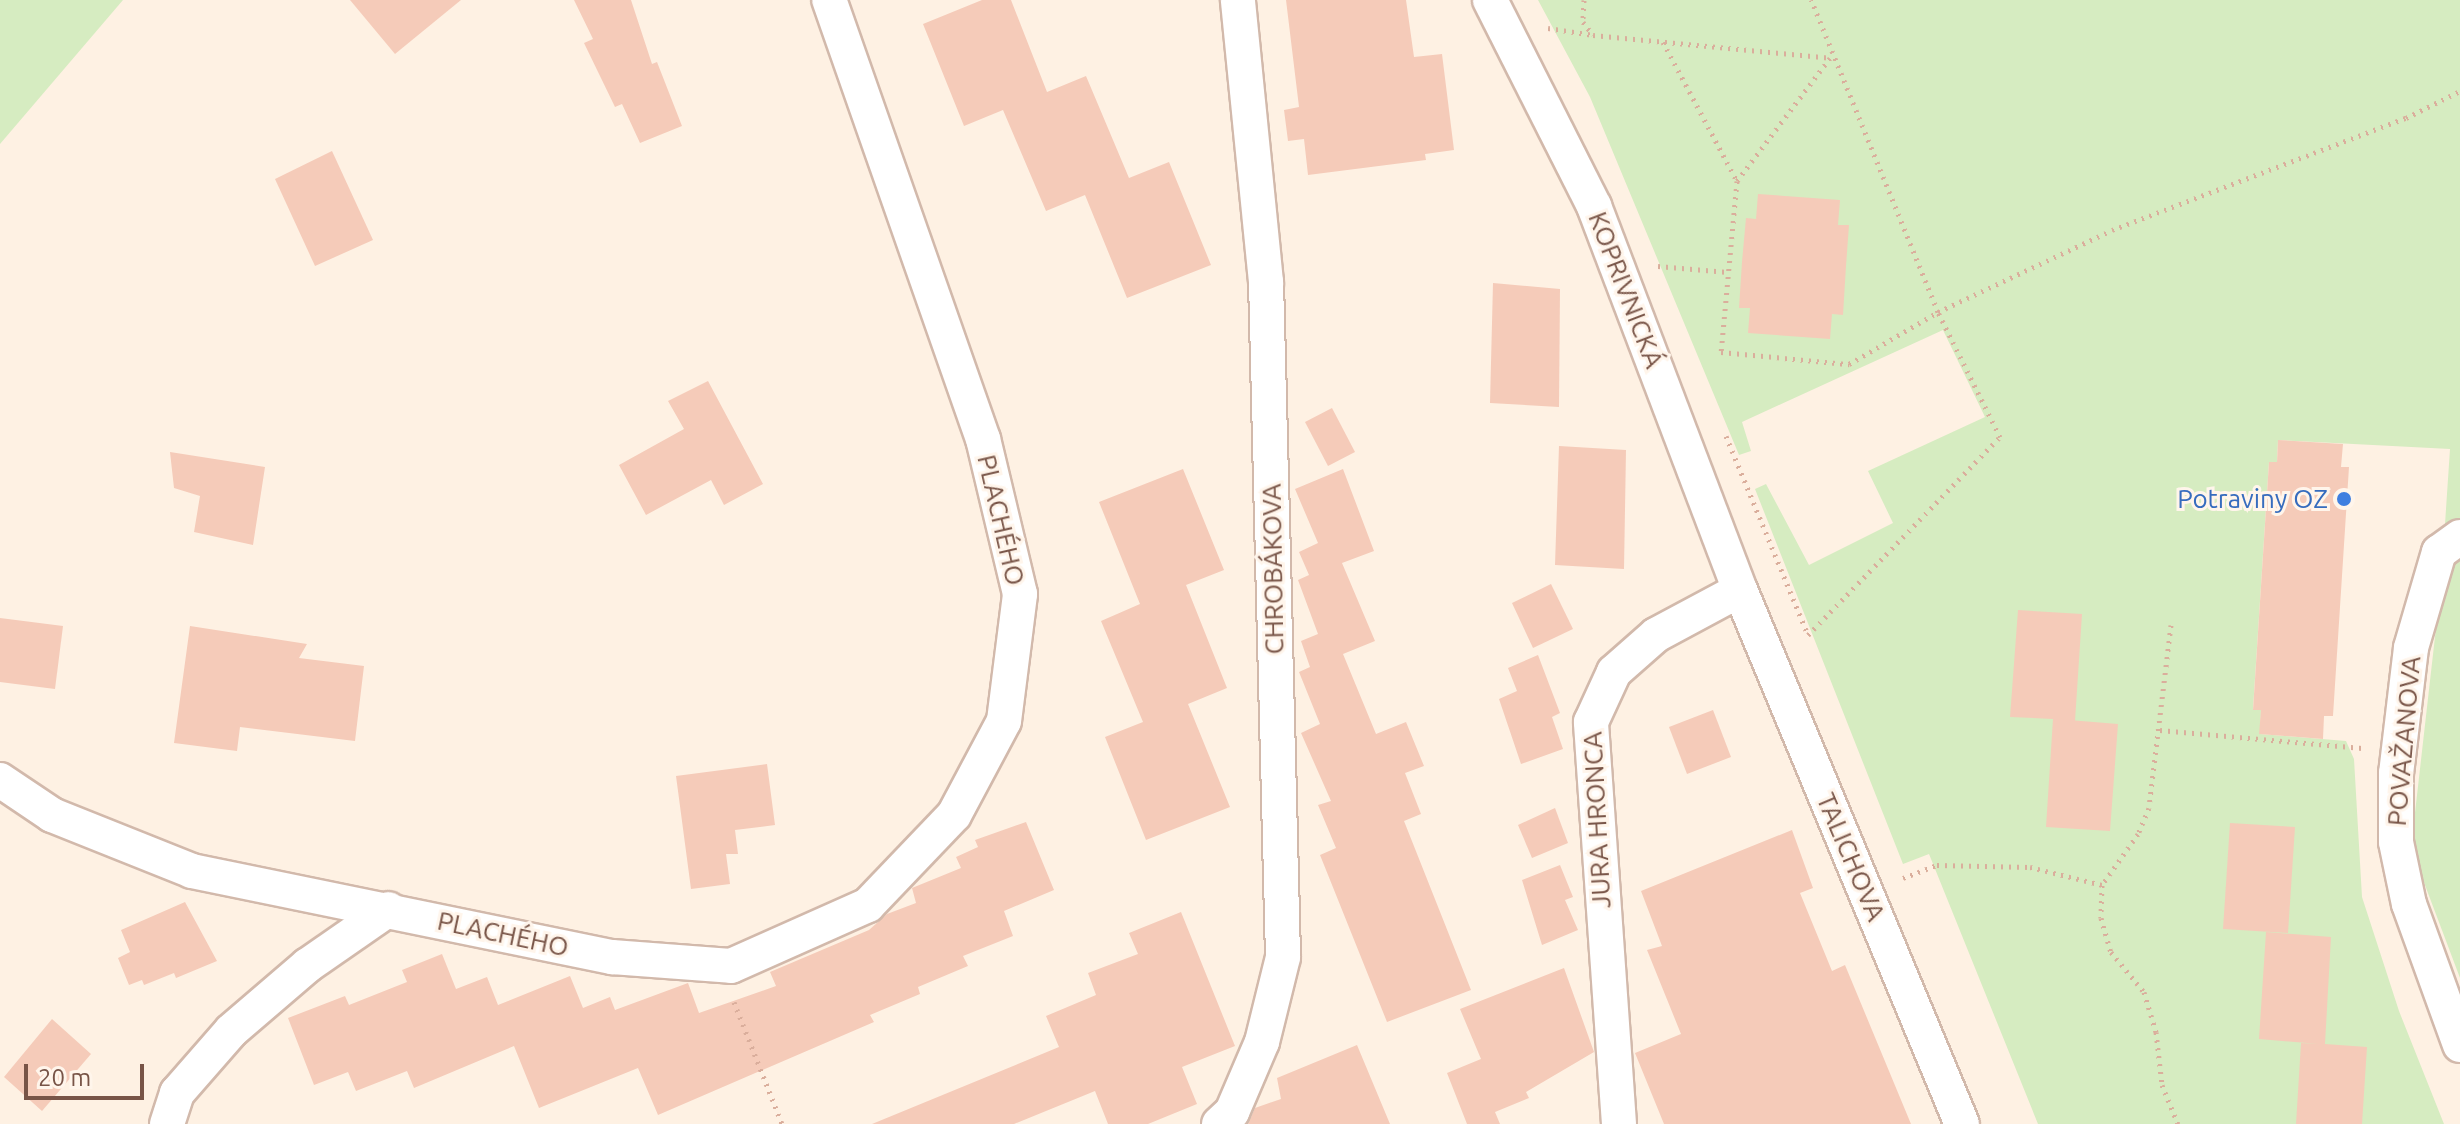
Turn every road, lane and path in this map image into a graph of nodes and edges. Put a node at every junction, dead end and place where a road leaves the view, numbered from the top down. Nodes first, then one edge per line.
1 (829, 0) edge
2 (1238, 0) edge
3 (1490, 0) edge
4 (1584, 0) edge
5 (1811, 0) edge
6 (1663, 42) junction
7 (1831, 58) junction
8 (2460, 91) edge
9 (1737, 181) junction
10 (1728, 272) junction
11 (1664, 281) dead end
12 (1938, 312) junction
13 (1723, 430) dead end
14 (2460, 537) edge
15 (1740, 590) junction
16 (2171, 625) dead end
17 (2160, 730) junction
18 (2362, 748) dead end
19 (0, 780) edge
20 (1903, 878) dead end
21 (2102, 885) junction
22 (389, 909) junction
23 (732, 997) dead end
24 (2460, 1045) edge
25 (167, 1124) edge
26 (782, 1124) edge
27 (1219, 1124) edge
28 (1619, 1124) edge
29 (1962, 1124) edge
30 (2178, 1124) edge

1 - 22 street, PLACHÉHO
2 - 27 street, CHROBÁKOVA
3 - 15 street, KOPRIVNICKÁ
4 - 6 path
5 - 7 path
6 - 7 path
6 - 9 path
7 - 9 path
7 - 12 path
8 - 12 path
9 - 10 path
10 - 11 path
10 - 12 path
12 - 13 path
14 - 24 street, POVAŽANOVA
15 - 28 street, JURA HRONCA
15 - 29 street, TALICHOVA
16 - 17 path
17 - 18 path
17 - 21 path
19 - 22 street, PLACHÉHO
20 - 21 path
21 - 30 path
22 - 25 street
23 - 26 path

